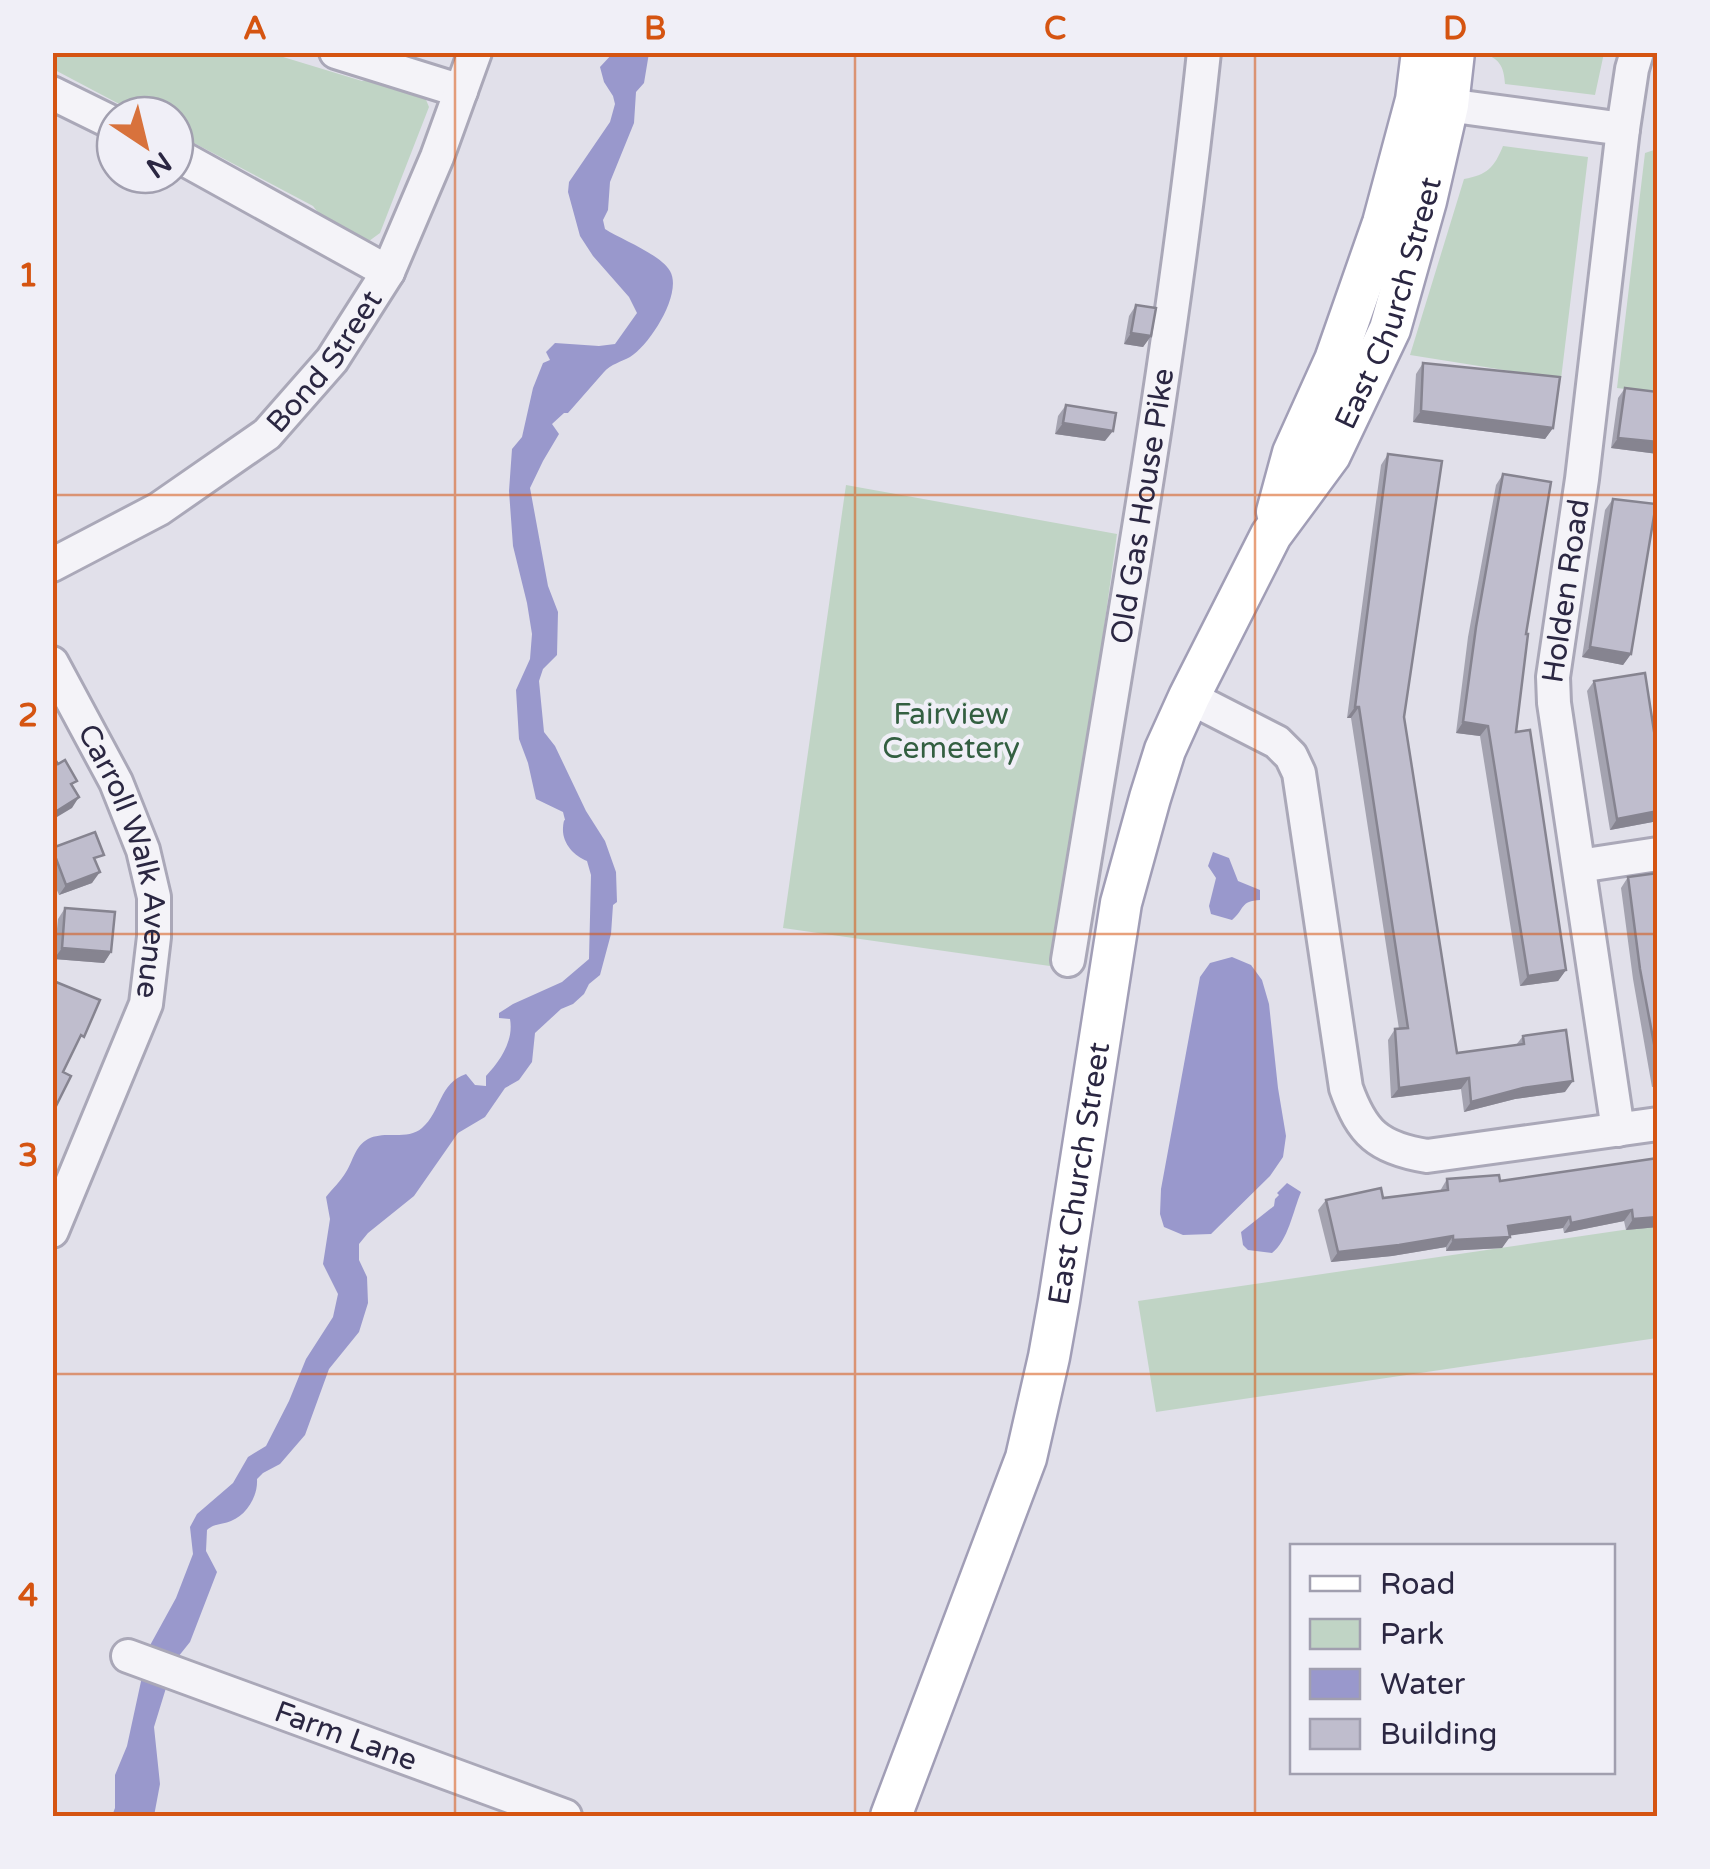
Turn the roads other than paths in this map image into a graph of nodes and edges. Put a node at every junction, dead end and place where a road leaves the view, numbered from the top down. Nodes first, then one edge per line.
1 (336, 52) edge
2 (475, 52) edge
3 (1204, 52) edge
4 (1422, 52) edge
5 (1454, 52) edge
6 (1637, 52) edge
7 (461, 91) junction
8 (52, 93) edge
9 (1432, 103) junction
10 (95, 114) edge
11 (1623, 129) junction
12 (195, 165) edge
13 (388, 272) junction
14 (52, 565) edge
15 (52, 662) edge
16 (1189, 697) junction
17 (1658, 854) edge
18 (1579, 866) junction
19 (1068, 960) dead end
20 (1658, 1124) edge
21 (1618, 1130) junction
22 (52, 1230) edge
23 (128, 1656) dead end
24 (565, 1816) edge
25 (891, 1816) edge

1 - 7 street
2 - 7 street, Bond Street
3 - 19 street, Old Gas House Pike
4 - 9 main road, East Church Street
5 - 9 main road, East Church Street
6 - 11 street, Holden Road
7 - 13 street, Bond Street
8 - 10 street
9 - 11 street
9 - 16 main road, East Church Street
11 - 18 street, Holden Road
12 - 13 street
13 - 14 street, Bond Street
15 - 22 street, Carroll Walk Avenue
16 - 21 street
16 - 25 main road, East Church Street
17 - 18 street
18 - 21 street, Holden Road
20 - 21 street
23 - 24 street, Farm Lane

